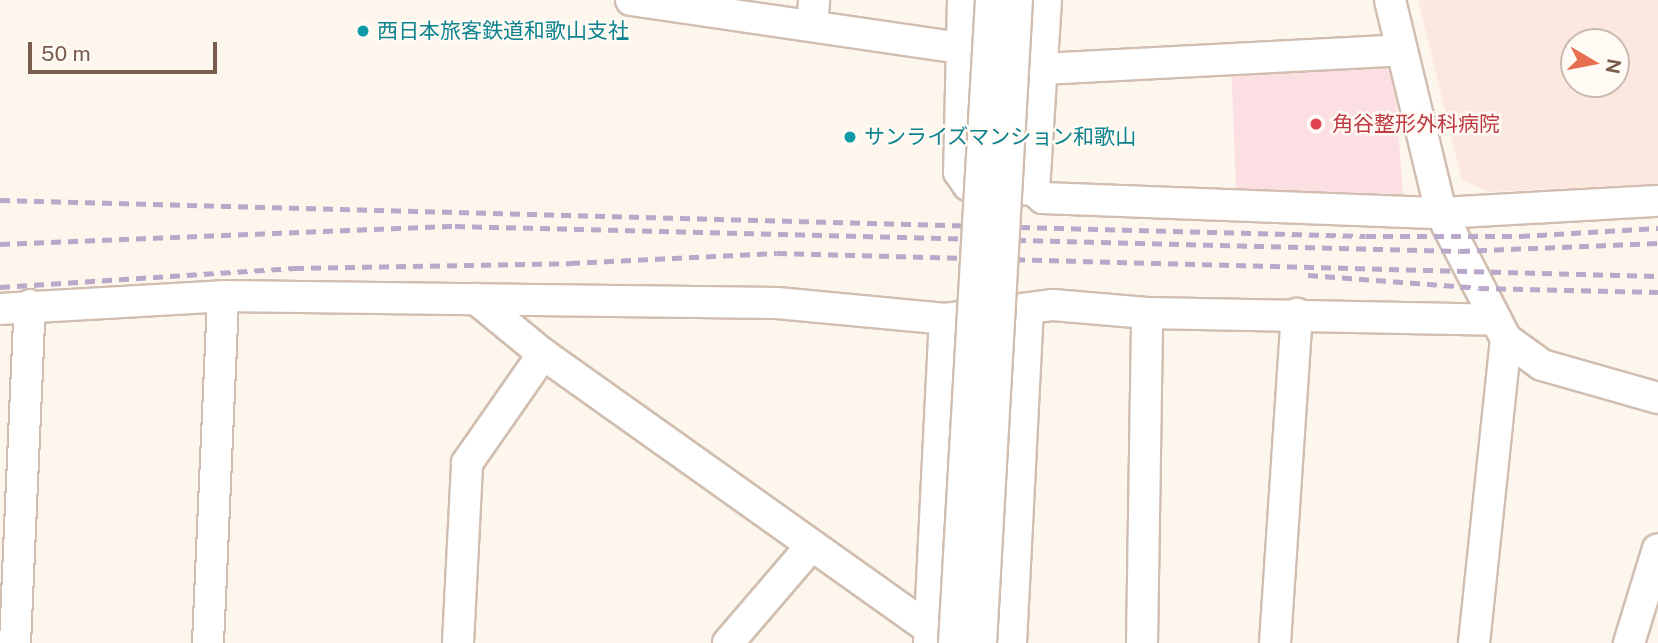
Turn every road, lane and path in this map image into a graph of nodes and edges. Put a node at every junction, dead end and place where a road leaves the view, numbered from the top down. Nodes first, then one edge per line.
1 (963, 0) edge
2 (991, 0) edge
3 (1017, 0) edge
4 (1046, 0) edge
5 (1390, 0) edge
6 (637, 1) edge
7 (813, 13) edge
8 (960, 48) junction
9 (1401, 50) junction
10 (1042, 69) junction
11 (1034, 190) junction
12 (1658, 201) edge
13 (1440, 214) junction
14 (223, 296) junction
15 (476, 299) junction
16 (30, 305) junction
17 (0, 309) edge
18 (1028, 309) junction
19 (1147, 313) junction
20 (1297, 314) junction
21 (945, 319) junction
22 (1501, 329) junction
23 (543, 354) junction
24 (1658, 398) edge
25 (811, 546) junction
26 (1658, 549) edge
27 (938, 638) edge
28 (15, 643) edge
29 (208, 643) edge
30 (458, 643) edge
31 (728, 643) edge
32 (981, 643) edge
33 (1011, 643) edge
34 (1142, 643) edge
35 (1275, 643) edge
36 (1474, 643) edge
37 (1629, 643) edge

1 - 8 street
2 - 27 street, bridge
3 - 32 street, bridge
4 - 10 street
5 - 9 street
6 - 7 street
7 - 8 street
8 - 10 street
8 - 11 street
9 - 10 street
9 - 13 street
10 - 11 street
11 - 13 street
12 - 13 street
13 - 22 street
14 - 15 street
14 - 16 street
14 - 29 street
15 - 21 street
15 - 23 street
16 - 17 street
16 - 28 street
18 - 19 street
18 - 21 street
18 - 33 street
19 - 20 street
19 - 34 street
20 - 22 street
20 - 35 street
21 - 27 street
22 - 24 street
22 - 36 street
23 - 25 street
23 - 30 street
25 - 27 street
25 - 31 street
26 - 37 street

